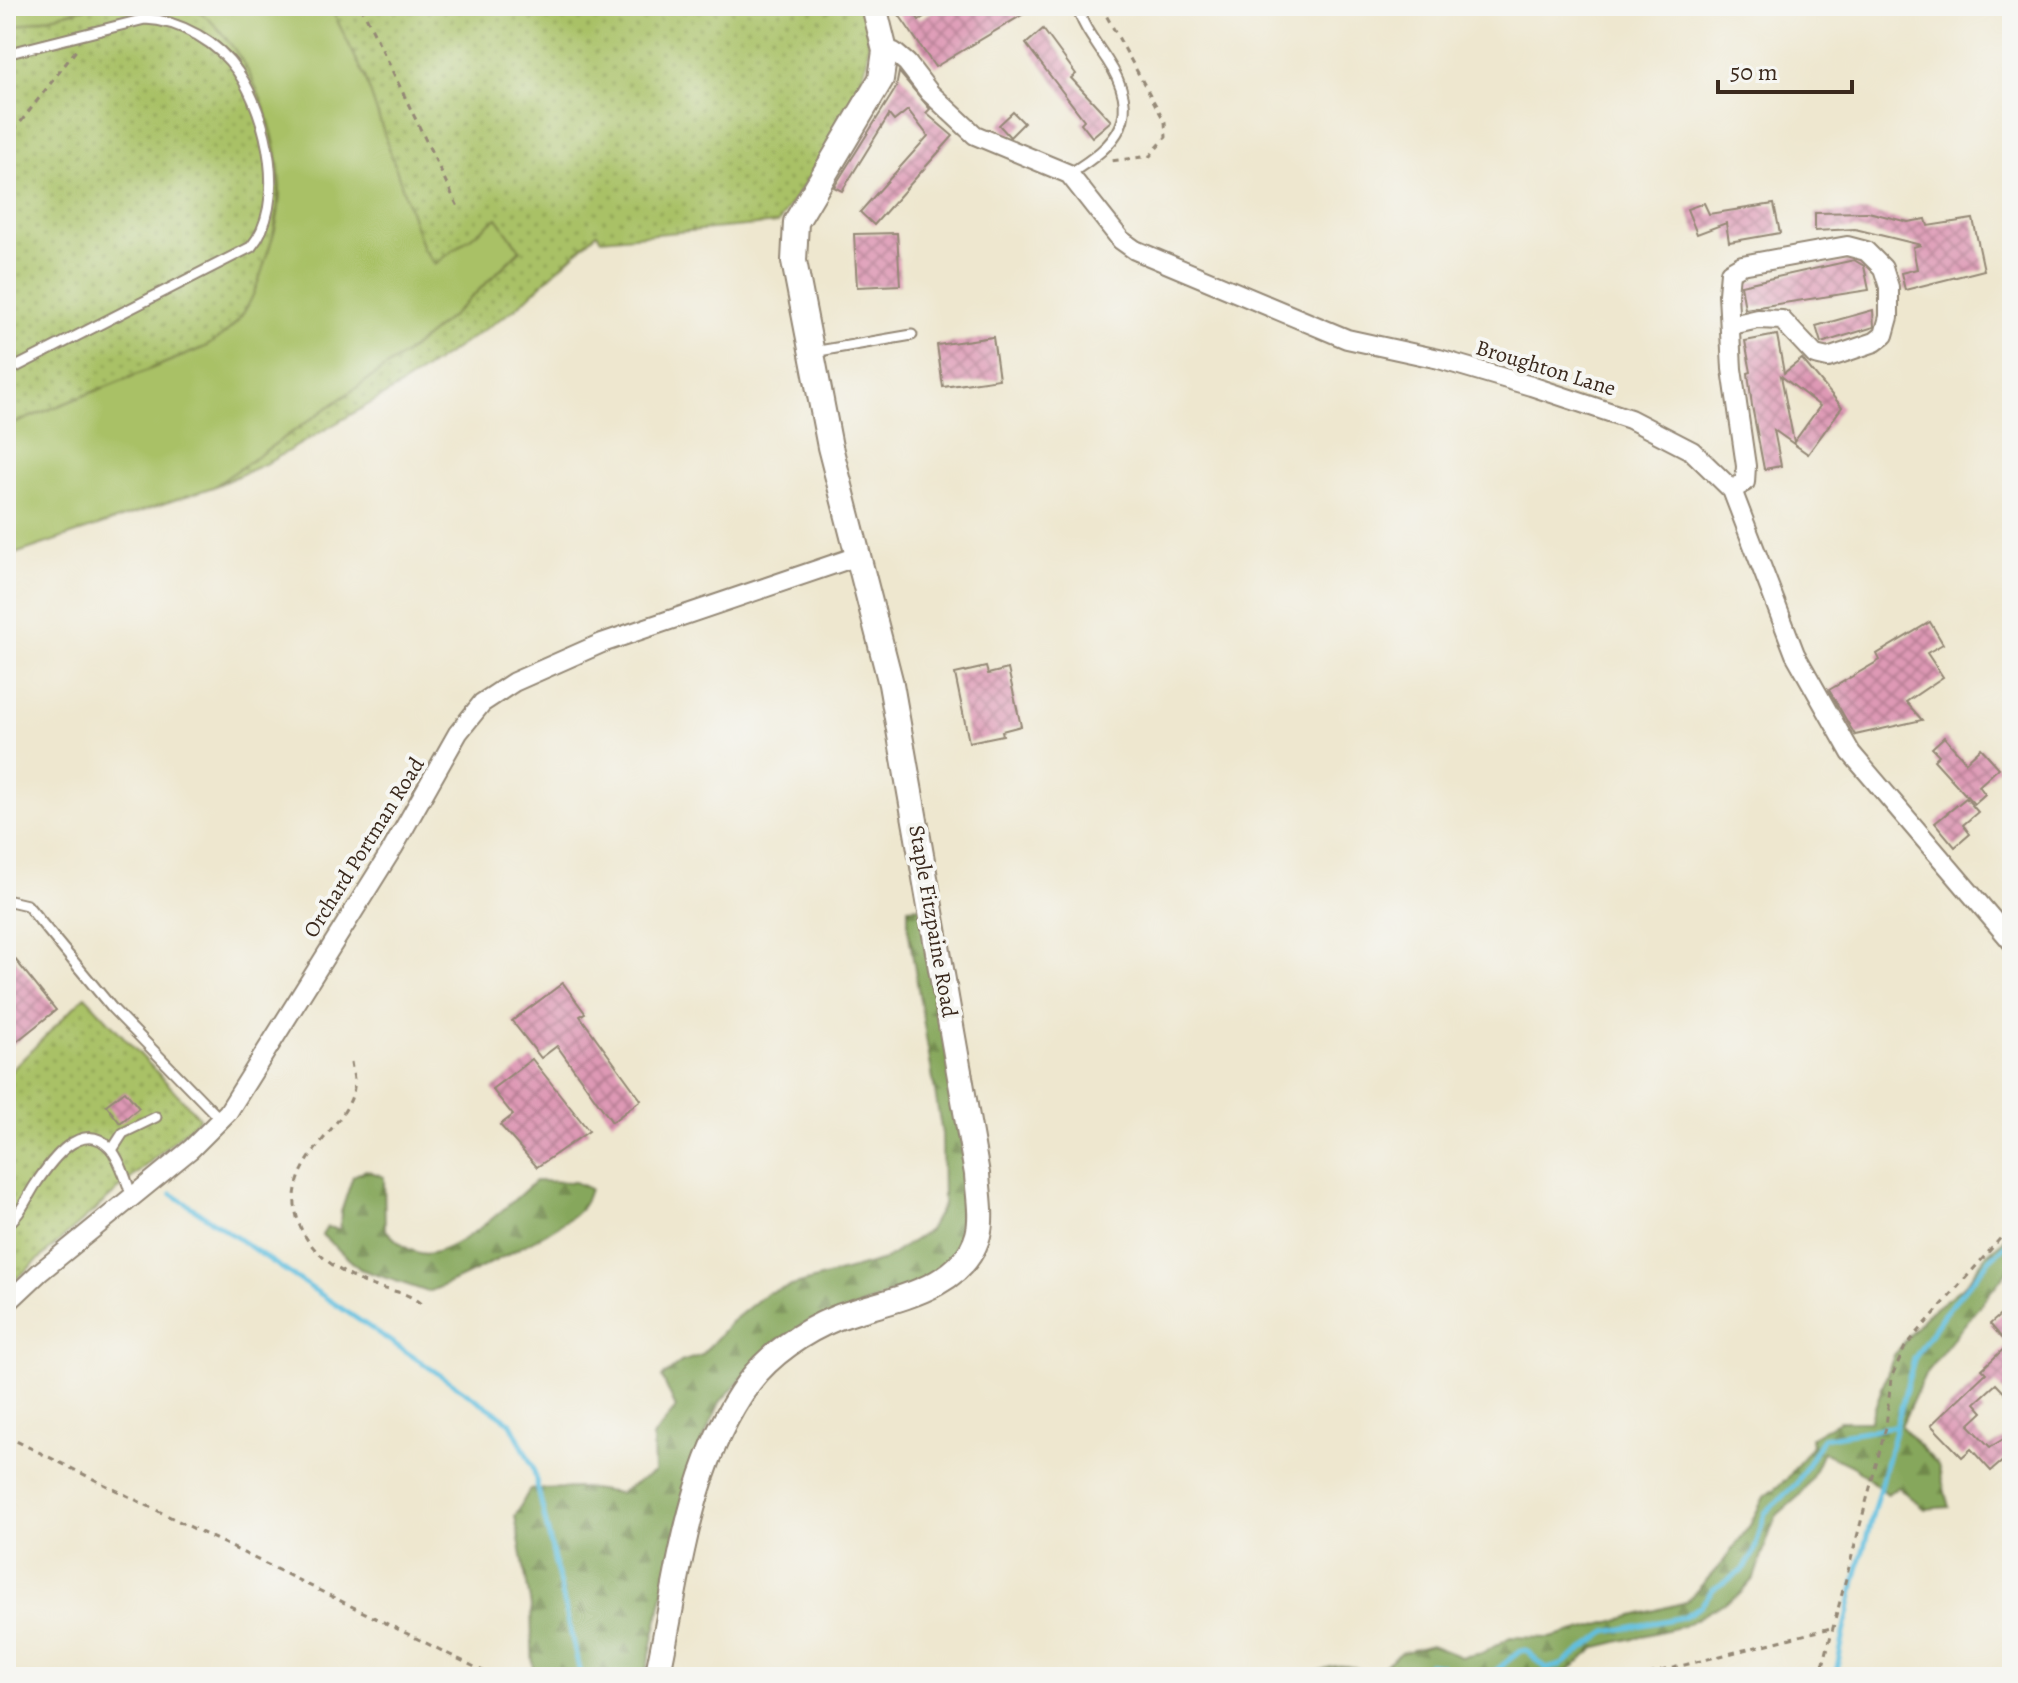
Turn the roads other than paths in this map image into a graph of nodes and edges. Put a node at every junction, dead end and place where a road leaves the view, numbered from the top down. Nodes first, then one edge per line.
1 (874, 6) edge
2 (1077, 6) edge
3 (885, 51) junction
4 (6, 54) edge
5 (1069, 174) junction
6 (1732, 325) junction
7 (912, 335) dead end
8 (811, 353) junction
9 (6, 372) edge
10 (1732, 490) junction
11 (858, 556) junction
12 (6, 900) edge
13 (2012, 942) edge
14 (156, 1117) dead end
15 (221, 1120) junction
16 (112, 1150) junction
17 (133, 1199) junction
18 (6, 1225) edge
19 (6, 1304) edge
20 (657, 1677) edge

1 - 3 street
2 - 5 lane
3 - 5 street, Broughton Lane
3 - 8 street, Staple Fitzpaine Road
4 - 9 lane
5 - 10 street, Broughton Lane
6 - 6 street
6 - 10 street
7 - 8 lane
8 - 11 street, Staple Fitzpaine Road
10 - 13 street, Broughton Lane
11 - 15 street, Orchard Portman Road
11 - 20 street, Staple Fitzpaine Road
12 - 15 lane
14 - 16 lane
15 - 17 street, Orchard Portman Road
16 - 17 lane
16 - 18 lane
17 - 19 street, Orchard Portman Road

